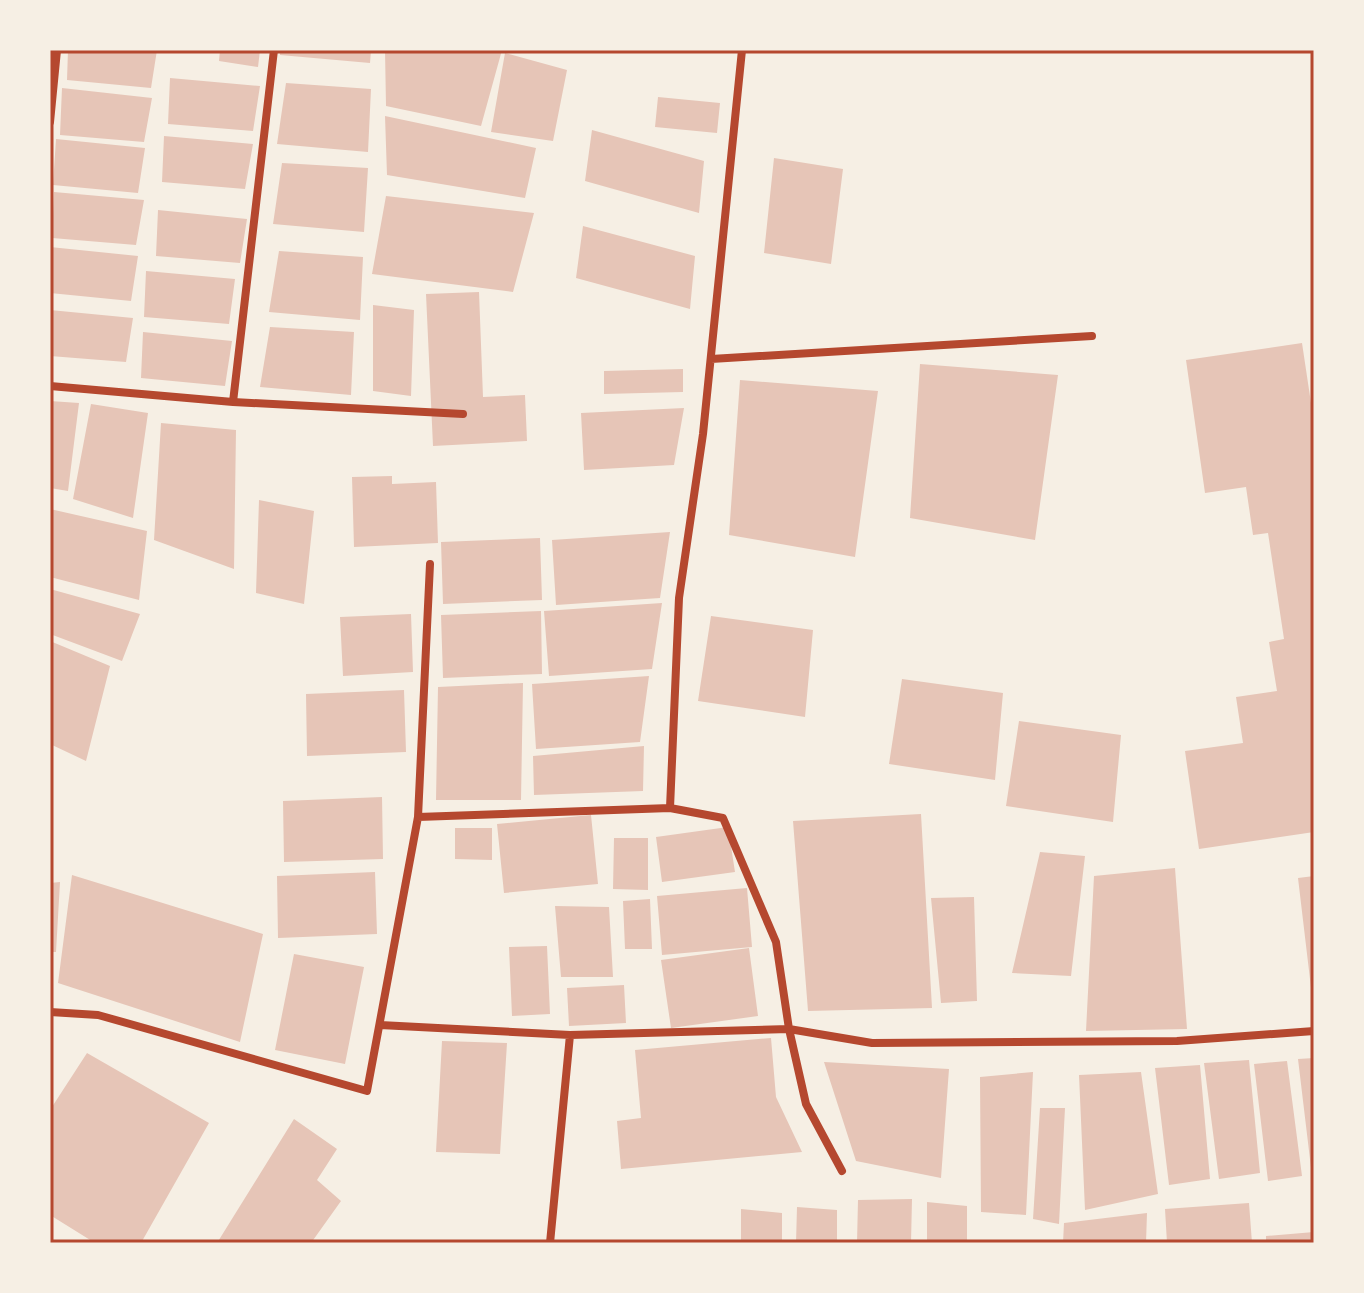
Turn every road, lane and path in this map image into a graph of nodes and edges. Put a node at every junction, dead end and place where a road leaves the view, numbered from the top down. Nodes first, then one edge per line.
1 (57, 50) edge
2 (274, 50) edge
3 (742, 50) edge
4 (50, 122) edge
5 (1092, 336) dead end
6 (711, 359) junction
7 (50, 386) edge
8 (233, 402) junction
9 (463, 414) dead end
10 (430, 564) dead end
11 (670, 808) junction
12 (418, 817) junction
13 (50, 1012) edge
14 (380, 1025) junction
15 (789, 1029) junction
16 (1314, 1031) edge
17 (570, 1035) junction
18 (842, 1171) dead end
19 (550, 1243) edge

1 - 4 street
2 - 8 street
3 - 6 street
5 - 6 street
6 - 11 street
7 - 8 street
8 - 9 street
10 - 12 street
11 - 12 street
11 - 15 street
12 - 14 street
13 - 14 street
14 - 17 street
15 - 16 street
15 - 17 street
15 - 18 street
17 - 19 street

